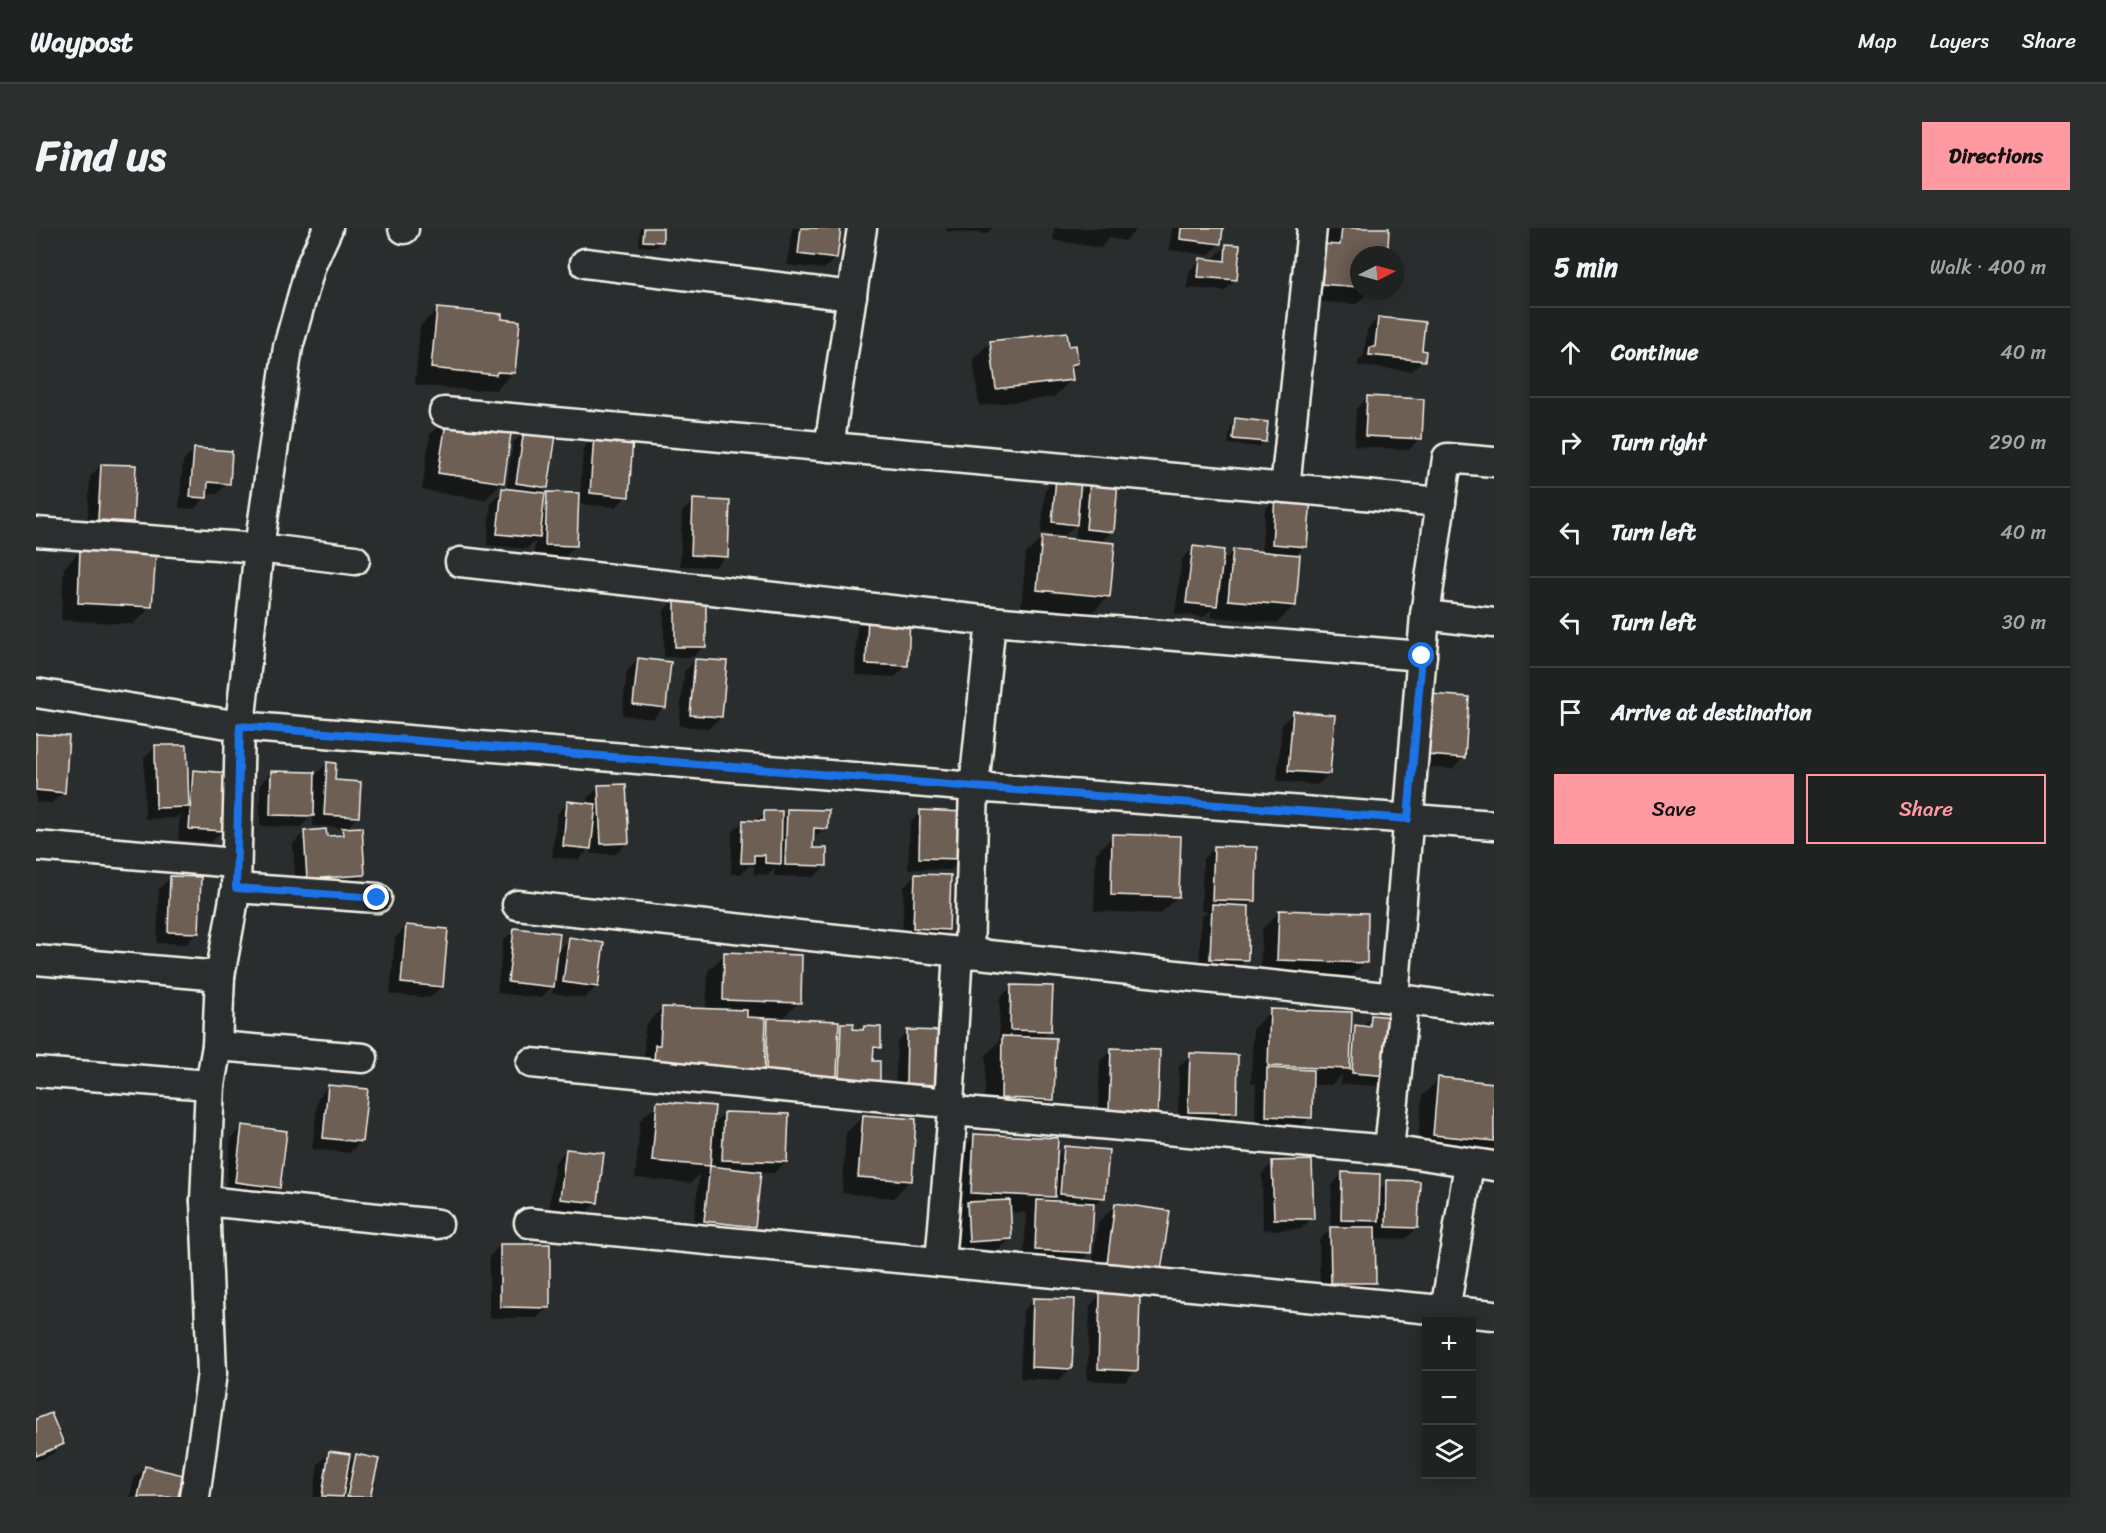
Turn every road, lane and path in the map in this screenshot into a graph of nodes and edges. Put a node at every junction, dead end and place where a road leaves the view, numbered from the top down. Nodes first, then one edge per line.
1 (328, 228) edge
2 (862, 228) edge
3 (1312, 228) edge
4 (585, 262) dead end
5 (852, 296) junction
6 (444, 412) dead end
7 (829, 447) junction
8 (1494, 462) edge
9 (1285, 488) junction
10 (1441, 502) junction
11 (36, 532) edge
12 (259, 548) junction
13 (355, 560) dead end
14 (460, 562) dead end
15 (1425, 615) junction
16 (991, 621) junction
17 (1494, 623) edge
18 (1422, 656) junction
19 (36, 693) edge
20 (240, 726) junction
21 (974, 787) junction
22 (1408, 819) junction
23 (1494, 825) edge
24 (36, 846) edge
25 (235, 876) junction
26 (377, 898) dead end
27 (517, 905) dead end
28 (964, 953) junction
29 (36, 960) edge
30 (220, 976) junction
31 (1399, 1000) junction
32 (1494, 1012) edge
33 (217, 1046) junction
34 (363, 1058) dead end
35 (531, 1063) dead end
36 (36, 1072) edge
37 (210, 1085) junction
38 (951, 1107) junction
39 (1389, 1150) junction
40 (1481, 1165) edge
41 (205, 1201) junction
42 (529, 1223) dead end
43 (438, 1224) dead end
44 (940, 1261) junction
45 (1445, 1311) junction
46 (1494, 1315) edge
47 (195, 1497) edge

1 - 12 street
2 - 5 street
3 - 9 street
4 - 5 street
5 - 7 street
6 - 7 street
7 - 9 street
8 - 10 street
9 - 10 street
10 - 15 street
11 - 12 street
12 - 13 street
12 - 20 street
14 - 16 street
15 - 17 street
15 - 18 street
16 - 18 street
16 - 21 street
18 - 22 street
19 - 20 street
20 - 21 street
20 - 25 street
21 - 22 street
21 - 28 street
22 - 23 street
22 - 31 street
24 - 25 street
25 - 26 street
25 - 30 street
27 - 28 street
28 - 31 street
28 - 38 street
29 - 30 street
30 - 33 street
31 - 32 street
31 - 39 street
33 - 34 street
33 - 37 street
35 - 38 street
36 - 37 street
37 - 41 street
38 - 39 street
38 - 44 street
39 - 40 street
40 - 45 street
41 - 43 street
41 - 47 street
42 - 44 street
44 - 45 street
45 - 46 street

